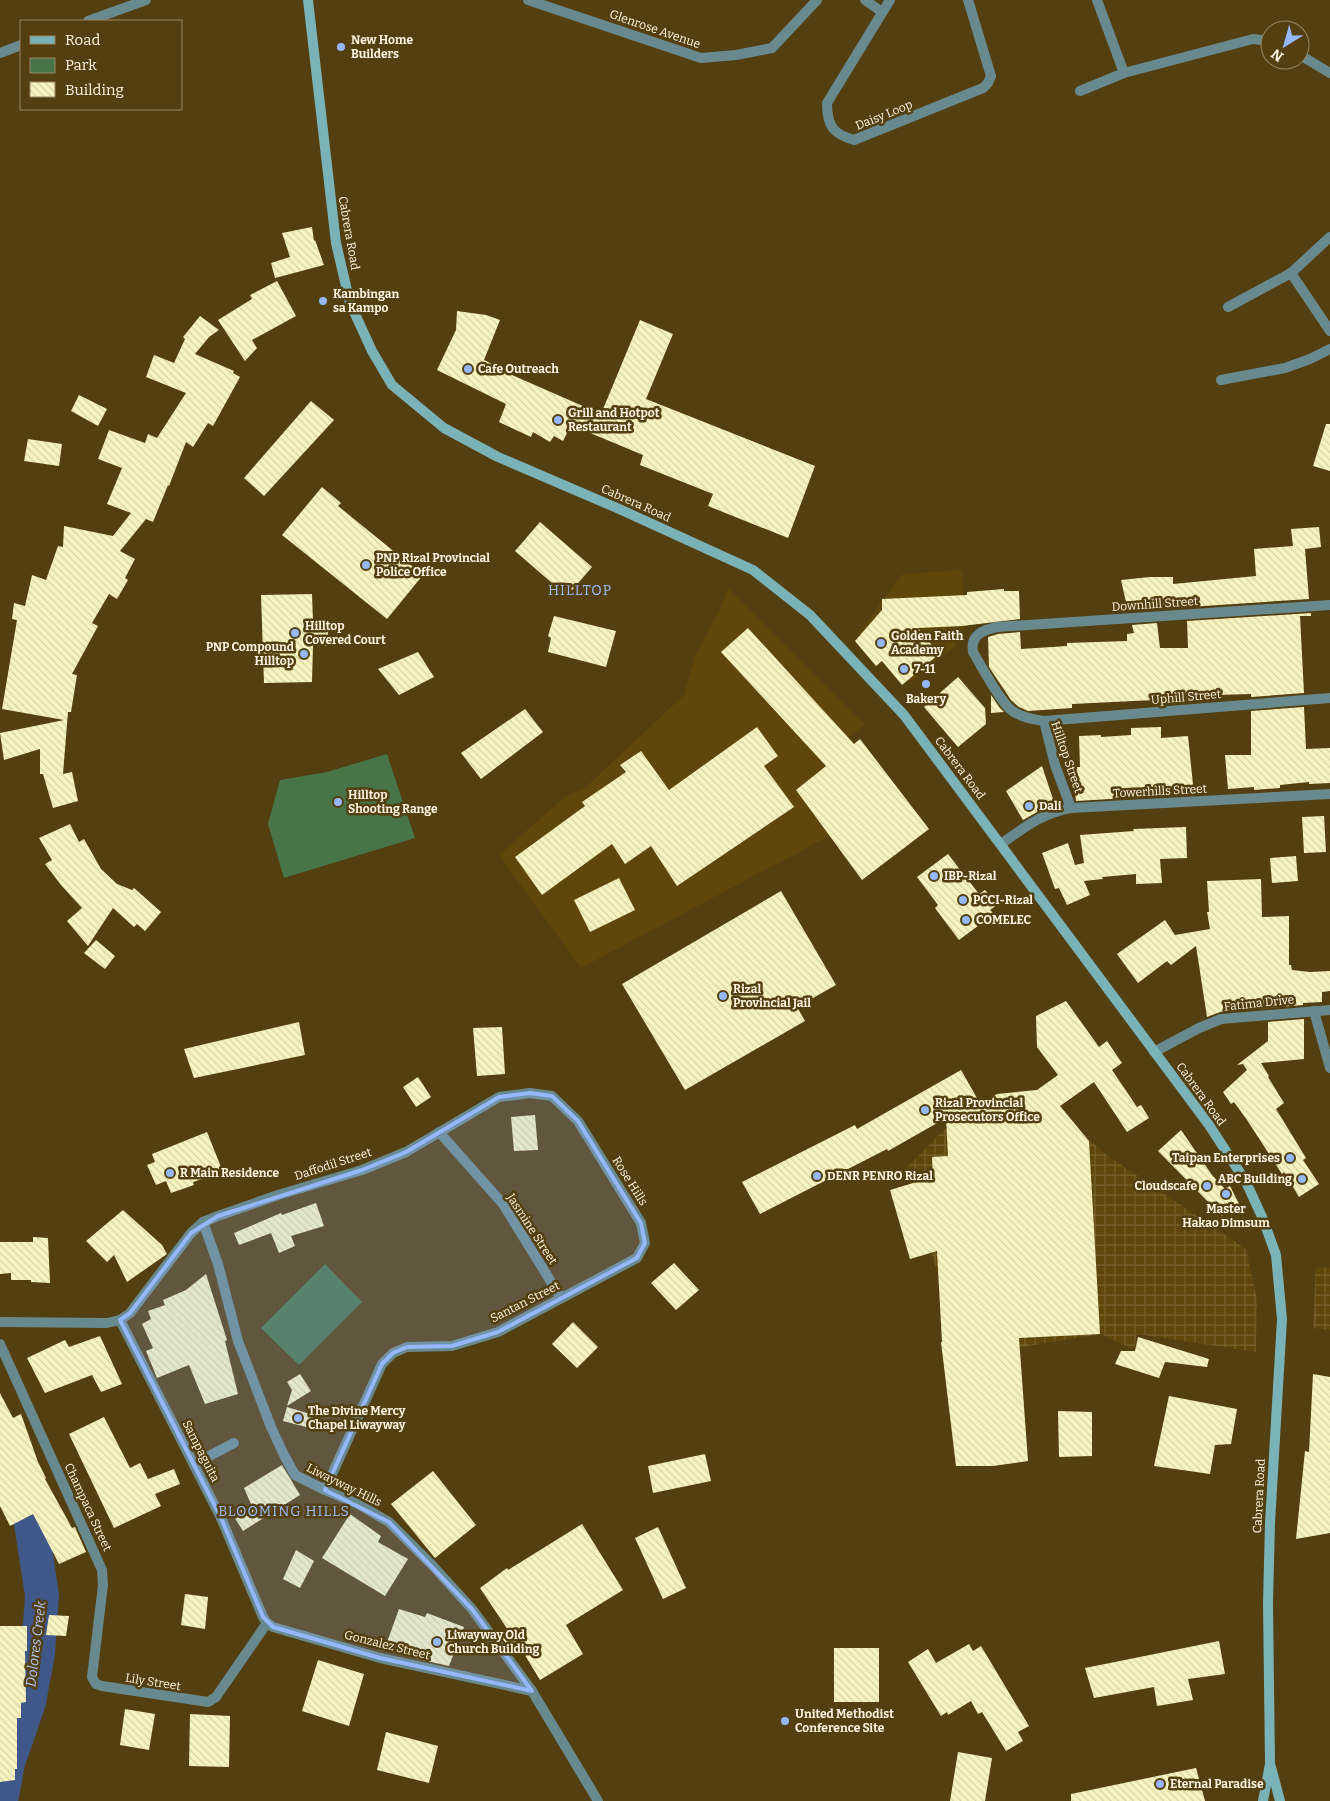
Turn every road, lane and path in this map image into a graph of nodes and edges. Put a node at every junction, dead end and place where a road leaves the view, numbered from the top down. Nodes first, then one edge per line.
1 (146, 0) edge
2 (308, 0) edge
3 (528, 0) edge
4 (817, 0) edge
5 (864, 0) edge
6 (890, 0) edge
7 (968, 0) edge
8 (1097, 0) edge
9 (882, 12) junction
10 (91, 20) edge
11 (1260, 40) edge
12 (20, 45) edge
13 (0, 53) edge
14 (1310, 61) edge
15 (1124, 73) junction
16 (1330, 73) edge
17 (1080, 91) dead end
18 (1330, 237) edge
19 (1290, 273) junction
20 (1228, 307) dead end
21 (1330, 330) edge
22 (1330, 349) edge
23 (1220, 380) dead end
24 (1330, 605) edge
25 (982, 631) joint
26 (1330, 698) edge
27 (1044, 722) junction
28 (1330, 794) edge
29 (1071, 808) junction
30 (1001, 844) junction
31 (1330, 1010) edge
32 (1314, 1011) junction
33 (1154, 1052) junction
34 (1330, 1068) edge
35 (578, 1121) joint
36 (439, 1132) junction
37 (203, 1222) junction
38 (637, 1258) joint
39 (561, 1298) junction
40 (120, 1320) junction
41 (0, 1322) edge
42 (0, 1344) edge
43 (234, 1443) dead end
44 (194, 1464) junction
45 (325, 1490) junction
46 (267, 1623) junction
47 (102, 1686) joint
48 (532, 1691) junction
49 (1270, 1764) junction
50 (598, 1801) edge
51 (1263, 1801) edge
52 (1280, 1801) edge

1 - 10 street
2 - 30 main road, Cabrera Road
3 - 4 street, Glenrose Avenue
5 - 9 street
6 - 9 street, Daisy Loop
7 - 9 street, Daisy Loop
8 - 15 street
11 - 15 street
12 - 13 street
14 - 16 street
15 - 17 street
18 - 19 street
19 - 20 street
19 - 21 street
22 - 23 street
24 - 25 street, Downhill Street
25 - 27 street, Hilltop Street
26 - 27 street, Uphill Street
27 - 29 street, Hilltop Street
28 - 29 street, Towerhills Street
29 - 30 street, Towerhills Street
30 - 33 main road, Cabrera Road
31 - 32 street, Fatima Drive
32 - 33 street, Fatima Drive
32 - 34 street
33 - 49 main road, Cabrera Road
35 - 36 street, Daffodil Street
35 - 38 street, Rose Hills
36 - 37 street, Daffodil Street
36 - 39 street, Jasmine Street
37 - 40 street, Daffodil Street
37 - 45 street, Liwayway Hills
38 - 39 street, Santan Street
39 - 45 street, Santan Street
40 - 41 street
40 - 44 street, Sampaguita
42 - 47 street, Champaca Street
43 - 44 street
44 - 46 street, Sampaguita
45 - 48 street, Liwayway Hills
46 - 47 street, Lily Street
46 - 48 street, Gonzalez Street
48 - 50 street, Liwayway Hills
49 - 51 main road, Cabrera Road
49 - 52 main road, Cabrera Road

